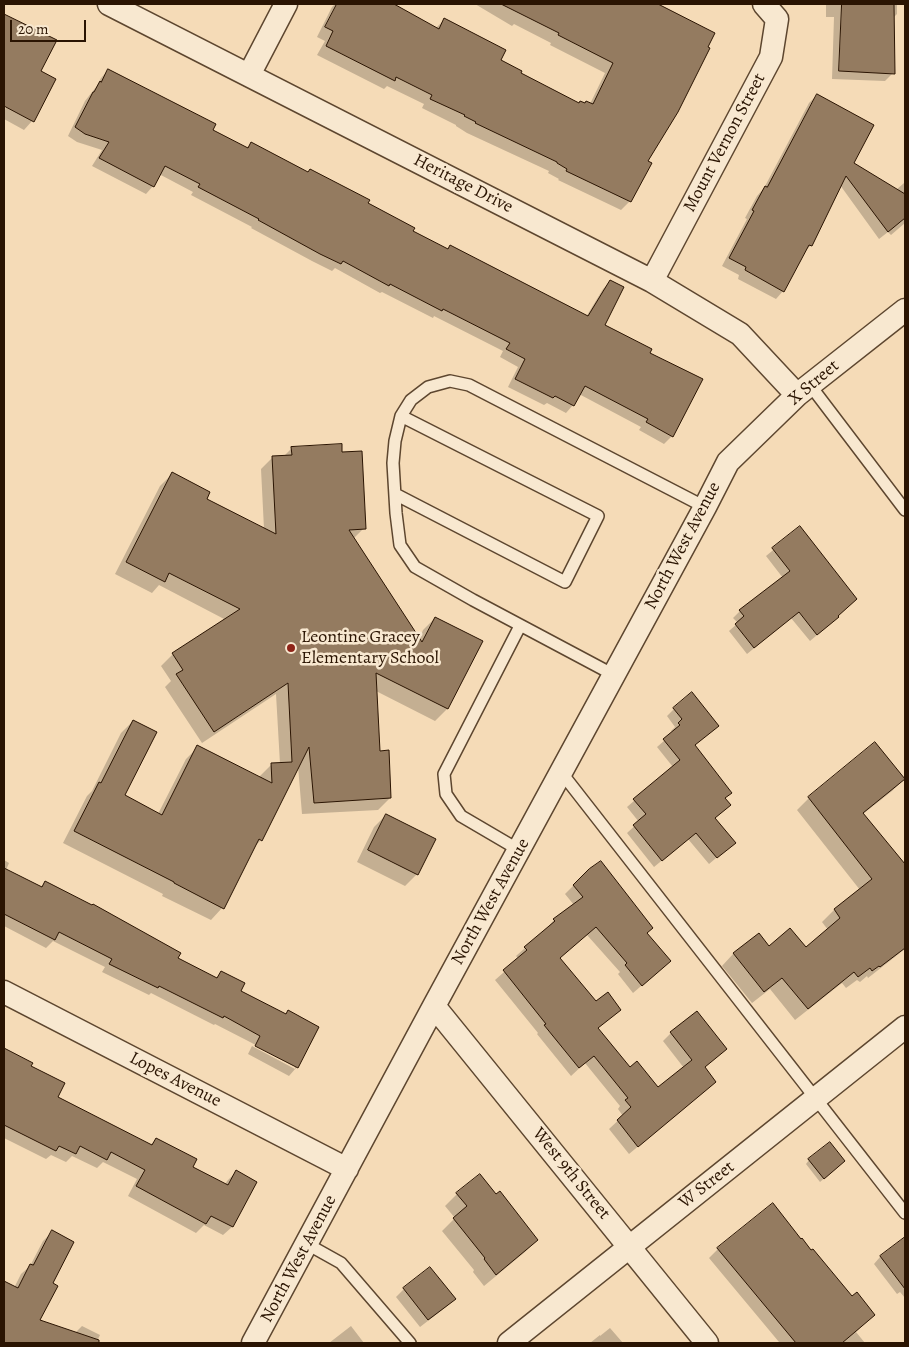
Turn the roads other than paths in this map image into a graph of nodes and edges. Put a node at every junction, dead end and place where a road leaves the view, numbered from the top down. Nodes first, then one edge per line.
1 (109, 4) edge
2 (286, 4) edge
3 (764, 4) edge
4 (249, 75) junction
5 (652, 281) junction
6 (905, 310) edge
7 (803, 390) junction
8 (400, 416) junction
9 (728, 462) joint
10 (395, 494) junction
11 (705, 507) junction
12 (905, 510) edge
13 (520, 626) junction
14 (614, 675) junction
15 (561, 772) junction
16 (519, 850) junction
17 (4, 992) edge
18 (434, 1006) junction
19 (905, 1027) edge
20 (816, 1098) junction
21 (347, 1170) junction
22 (905, 1213) edge
23 (306, 1244) junction
24 (629, 1246) junction
25 (253, 1343) edge
26 (410, 1343) edge
27 (509, 1343) edge
28 (707, 1343) edge

1 - 4 street, Heritage Drive
2 - 4 street
3 - 5 street, Mount Vernon Street
4 - 5 street, Heritage Drive
5 - 7 street, Heritage Drive
6 - 7 street, X Street
7 - 9 street, X Street
7 - 12 lane
8 - 10 lane
8 - 10 lane
8 - 11 lane
9 - 11 street, North West Avenue
10 - 13 lane
11 - 14 street, North West Avenue
13 - 14 lane
13 - 16 lane
14 - 15 street, North West Avenue
15 - 16 street, North West Avenue
15 - 20 lane
16 - 18 street, North West Avenue
17 - 21 street, Lopes Avenue
18 - 21 street, North West Avenue
18 - 24 street, West 9th Street
19 - 20 street, W Street
20 - 22 lane
20 - 24 street, W Street
21 - 23 street, North West Avenue
23 - 25 street, North West Avenue
23 - 26 lane
24 - 27 street, W Street
24 - 28 street, West 9th Street

